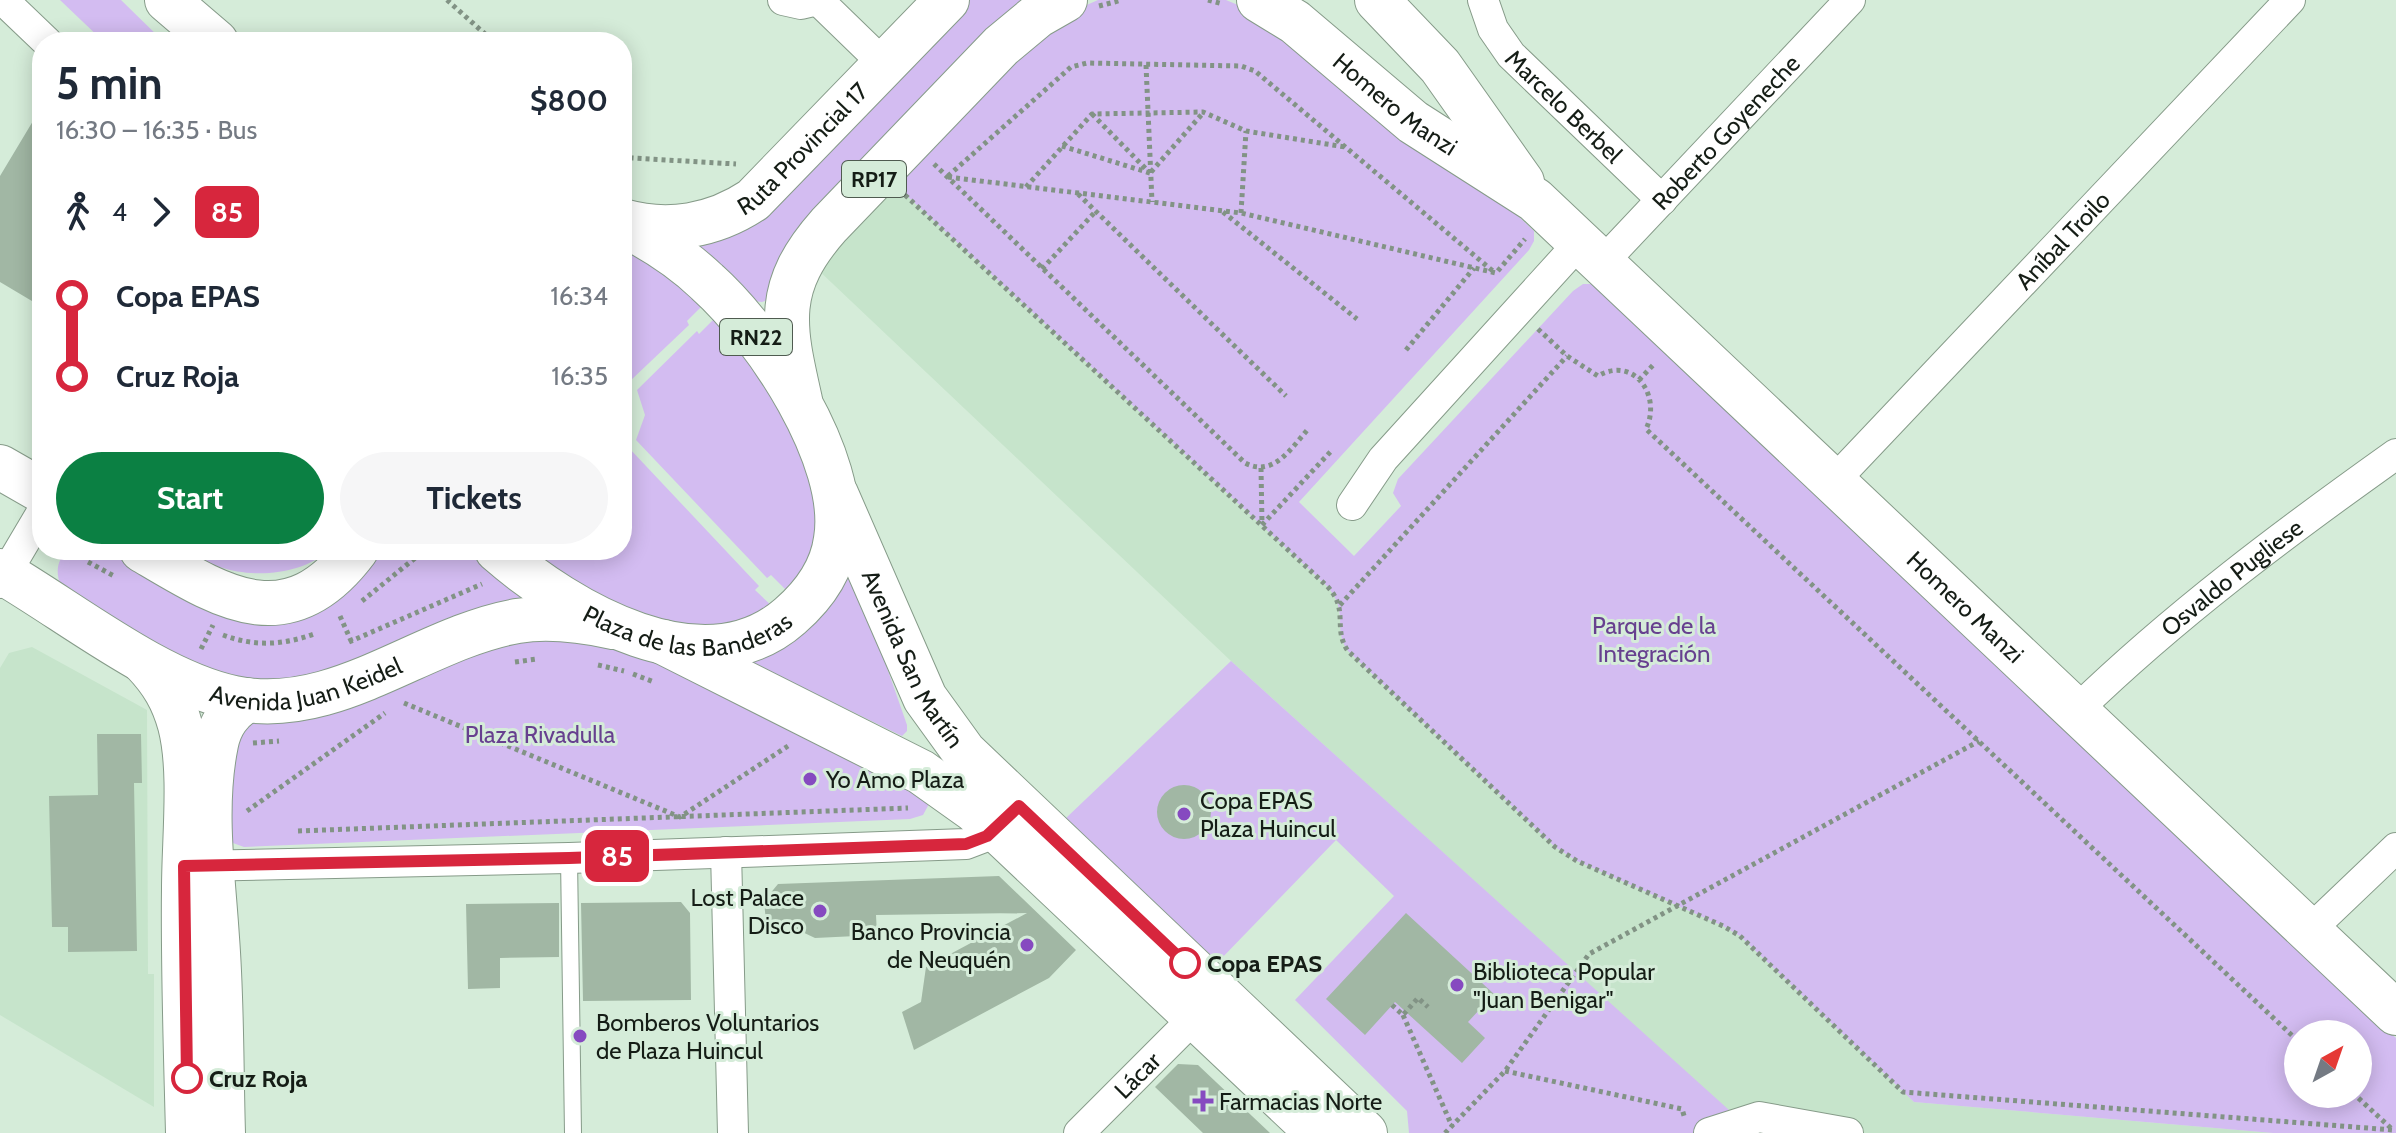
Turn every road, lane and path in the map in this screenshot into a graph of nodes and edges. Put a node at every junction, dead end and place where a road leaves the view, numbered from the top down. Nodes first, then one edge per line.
1 (3, 0) edge
2 (156, 0) edge
3 (167, 0) edge
4 (447, 0) edge
5 (783, 0) edge
6 (818, 0) edge
7 (947, 0) edge
8 (1065, 0) edge
9 (1208, 0) edge
10 (1377, 0) edge
11 (1483, 0) edge
12 (1850, 0) edge
13 (2290, 0) edge
14 (1243, 3) edge
15 (37, 32) edge
16 (184, 32) edge
17 (204, 32) edge
18 (483, 32) edge
19 (885, 65) junction
20 (1146, 65) junction
21 (1203, 112) junction
22 (1148, 113) junction
23 (1092, 114) junction
24 (1246, 131) junction
25 (1062, 146) junction
26 (1346, 147) junction
27 (924, 155) dead end
28 (632, 158) edge
29 (743, 165) dead end
30 (1150, 173) junction
31 (948, 177) junction
32 (895, 186) dead end
33 (1026, 187) junction
34 (1077, 193) junction
35 (1662, 200) junction
36 (1152, 202) junction
37 (1096, 211) junction
38 (1222, 211) junction
39 (1241, 213) junction
40 (1530, 215) junction
41 (632, 224) edge
42 (632, 229) edge
43 (1591, 253) junction
44 (1474, 268) junction
45 (1042, 269) junction
46 (1496, 273) junction
47 (1357, 319) dead end
48 (1538, 329) dead end
49 (1406, 350) dead end
50 (1567, 356) junction
51 (1286, 396) dead end
52 (803, 411) junction
53 (1309, 428) dead end
54 (1333, 449) dead end
55 (2396, 454) edge
56 (0, 467) edge
57 (1261, 468) junction
58 (1834, 481) junction
59 (32, 485) edge
60 (836, 494) junction
61 (1352, 505) dead end
62 (1262, 525) junction
63 (32, 528) edge
64 (160, 560) edge
65 (347, 560) edge
66 (510, 560) edge
67 (2, 576) edge
68 (1340, 605) junction
69 (337, 610) dead end
70 (215, 622) dead end
71 (356, 652) dead end
72 (652, 653) junction
73 (140, 657) junction
74 (197, 658) dead end
75 (544, 658) dead end
76 (591, 663) dead end
77 (505, 664) dead end
78 (413, 697) dead end
79 (246, 700) junction
80 (2077, 710) junction
81 (372, 713) dead end
82 (292, 739) dead end
83 (774, 739) dead end
84 (1979, 741) junction
85 (240, 745) dead end
86 (902, 801) dead end
87 (243, 814) dead end
88 (680, 817) junction
89 (1007, 818) junction
90 (290, 831) dead end
91 (2396, 848) edge
92 (726, 852) junction
93 (569, 858) junction
94 (198, 866) junction
95 (1677, 906) junction
96 (2310, 930) junction
97 (1392, 1005) dead end
98 (1428, 1007) dead end
99 (2396, 1013) edge
100 (1403, 1015) junction
101 (1195, 1017) junction
102 (2284, 1028) edge
103 (1505, 1071) junction
104 (2369, 1108) edge
105 (1452, 1126) junction
106 (1697, 1127) edge
107 (188, 1133) edge
108 (223, 1133) edge
109 (573, 1133) edge
110 (733, 1133) edge
111 (1079, 1133) edge
112 (1318, 1133) edge
113 (1365, 1133) edge
114 (1445, 1133) edge
115 (1848, 1133) edge

1 - 15 street
2 - 16 main road
3 - 17 main road
4 - 18 path
5 - 6 street
6 - 19 street
7 - 19 main road, Ruta Provincial 17 / RP17
8 - 52 main road, RP17
9 - 14 path
10 - 40 main road, Homero Manzi
11 - 35 street, Marcelo Berbel
12 - 35 street, Roberto Goyeneche
13 - 58 street, Aníbal Troilo
14 - 40 main road, Homero Manzi
19 - 41 main road, Ruta Provincial 17 / RP17
20 - 22 path
20 - 26 path
20 - 31 path
21 - 22 path
21 - 24 path
21 - 30 path
22 - 23 path
22 - 30 path
23 - 25 path
23 - 30 path
24 - 26 path
24 - 39 path
25 - 30 path
25 - 33 path
26 - 46 path
27 - 31 path
28 - 29 path
30 - 36 path
31 - 33 path
31 - 45 path
32 - 62 path
33 - 34 path
34 - 36 path
34 - 37 path
35 - 43 street, Roberto Goyeneche
36 - 38 path
37 - 45 path
37 - 51 path
38 - 39 path
38 - 47 path
39 - 44 path
40 - 43 main road, Homero Manzi
40 - 46 path
42 - 52 main road, Plaza de las Banderas / RN22
43 - 58 main road, Homero Manzi
43 - 61 street, Roberto Goyeneche
44 - 46 path
44 - 49 path
45 - 57 path
48 - 50 path
50 - 68 path
50 - 84 path
52 - 60 main road, Plaza de las Banderas / RN22
53 - 57 path
54 - 62 path
55 - 80 street, Osvaldo Pugliese
56 - 59 main road
57 - 62 path
58 - 80 main road, Homero Manzi
60 - 72 main road, Plaza de las Banderas / RN22
60 - 89 main road, Avenida San Martín / RN22
62 - 68 path
63 - 67 street
64 - 65 main road
66 - 72 main road, Plaza de las Banderas / RN22
67 - 73 main road, Avenida Juan Keidel
68 - 95 path
69 - 71 path
70 - 74 path
72 - 76 path
72 - 79 main road, Avenida Juan Keidel
72 - 89 main road, Avenida San Martín / RN22
73 - 79 main road, Avenida Juan Keidel
73 - 94 main road
75 - 77 path
78 - 88 path
79 - 94 main road
80 - 96 main road, Homero Manzi
81 - 87 path
82 - 85 path
83 - 88 path
84 - 95 path
84 - 102 path
86 - 88 path
88 - 90 path
89 - 92 street
89 - 101 main road, Avenida San Martín / RN22
89 - 113 main road, Avenida San Martín / RN22
91 - 96 street
92 - 93 street
92 - 110 street
93 - 94 street
93 - 109 lane
94 - 107 main road
94 - 108 main road
95 - 103 path
95 - 104 path
96 - 99 main road, Homero Manzi
97 - 100 path
98 - 100 path
100 - 105 path
101 - 111 street, Lácar
101 - 112 main road, Avenida San Martín / RN22
103 - 105 path
103 - 106 path
105 - 114 path
106 - 115 street

